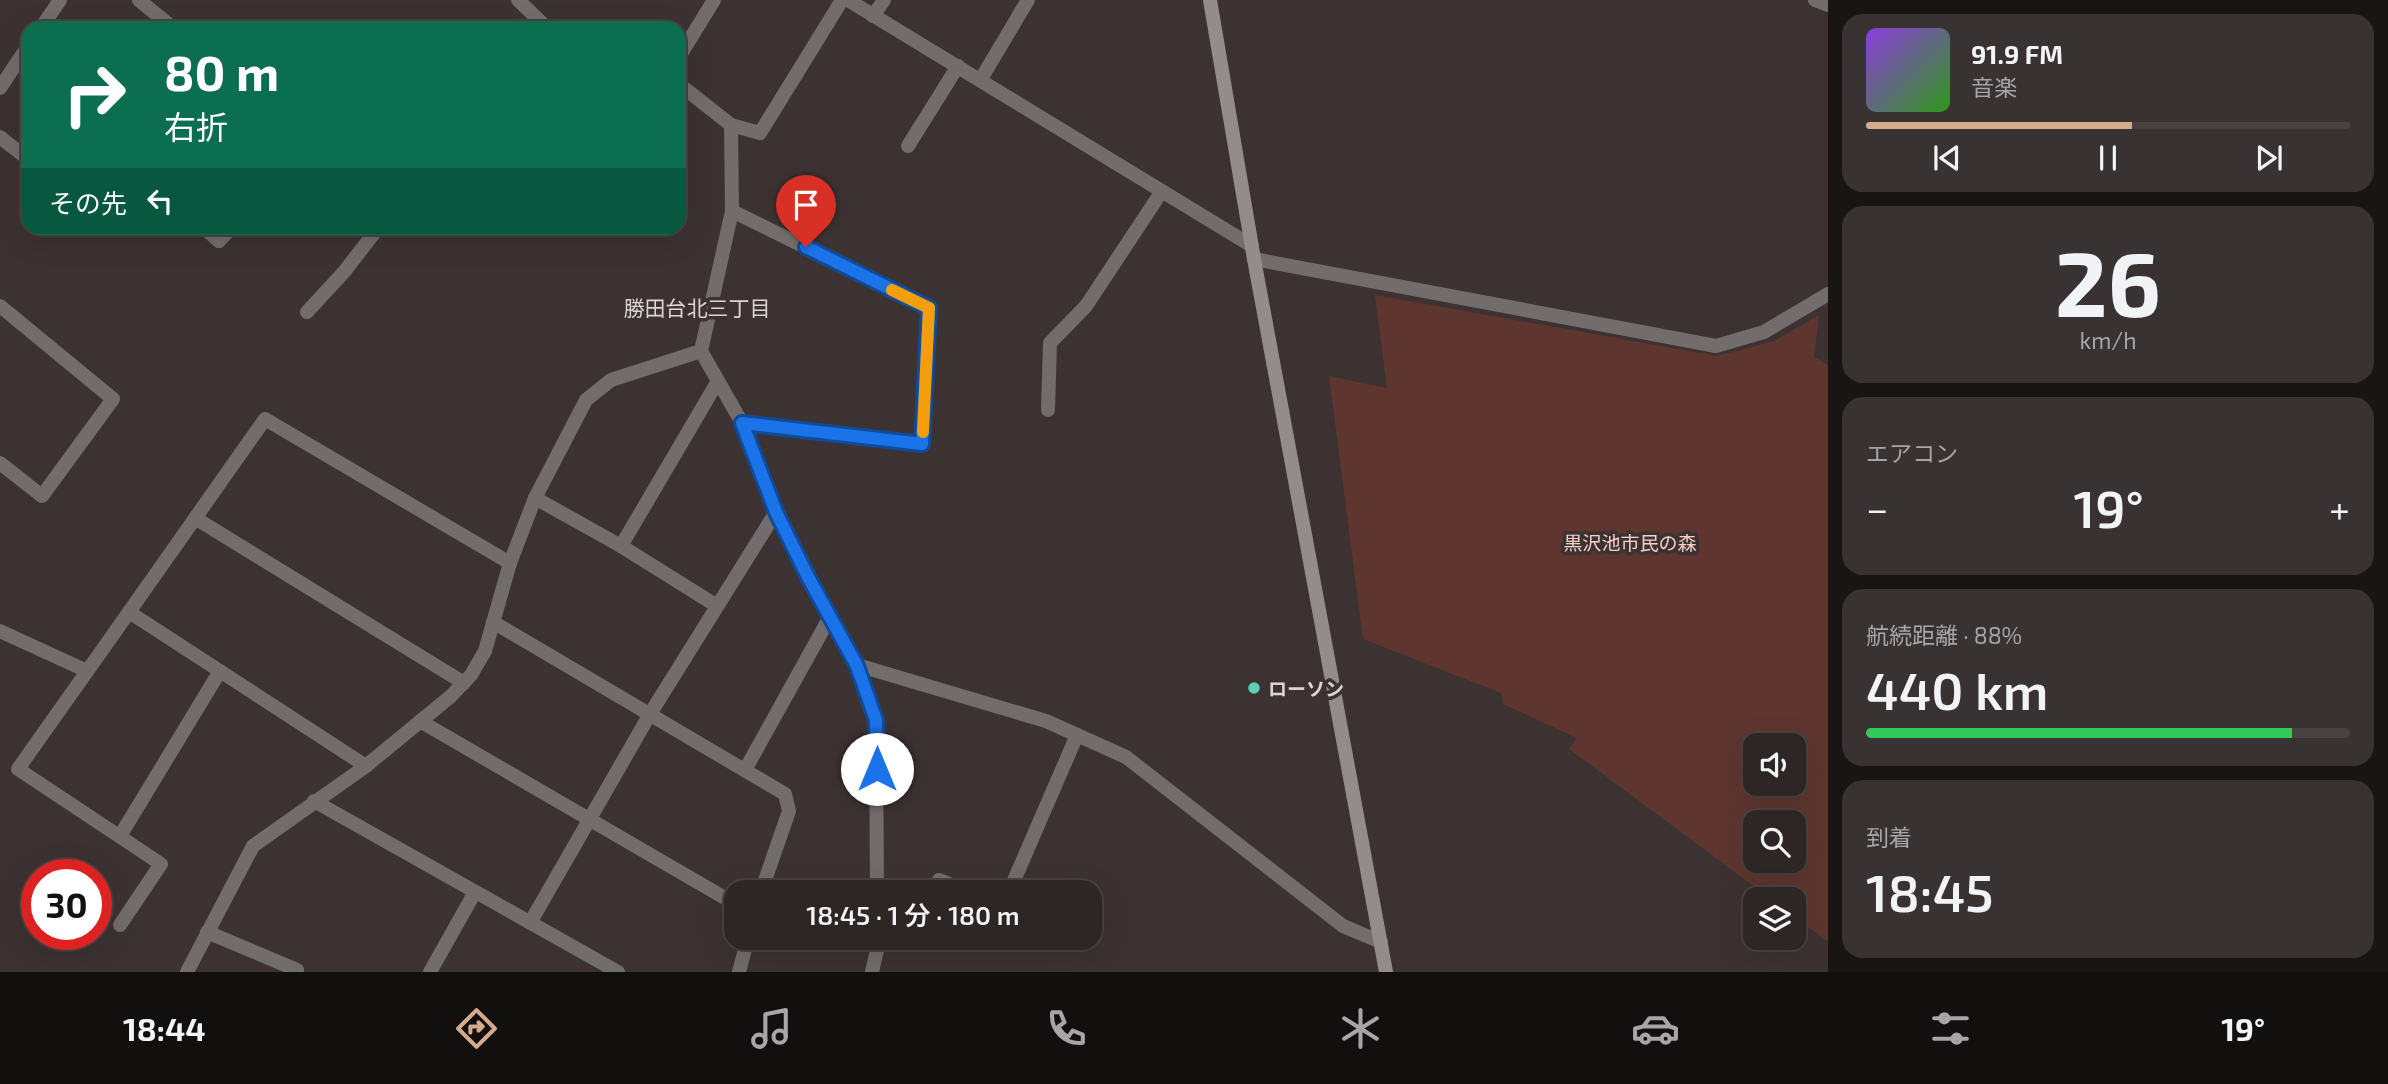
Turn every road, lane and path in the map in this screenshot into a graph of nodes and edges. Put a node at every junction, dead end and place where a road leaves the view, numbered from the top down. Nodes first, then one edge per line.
1 (60, 0) edge
2 (139, 0) edge
3 (518, 0) edge
4 (714, 0) edge
5 (842, 0) edge
6 (848, 0) edge
7 (884, 0) edge
8 (1028, 0) edge
9 (1210, 0) edge
10 (1815, 0) edge
11 (1828, 5) edge
12 (873, 16) junction
13 (46, 21) edge
14 (164, 21) edge
15 (540, 21) edge
16 (686, 46) edge
17 (21, 58) edge
18 (958, 66) junction
19 (981, 79) junction
20 (0, 88) edge
21 (686, 90) edge
22 (731, 125) junction
23 (0, 137) edge
24 (908, 146) dead end
25 (21, 154) edge
26 (1162, 191) junction
27 (732, 211) junction
28 (373, 235) edge
29 (1253, 252) junction
30 (1828, 294) edge
31 (0, 306) edge
32 (307, 312) dead end
33 (701, 351) junction
34 (718, 381) junction
35 (1048, 410) dead end
36 (742, 423) junction
37 (0, 463) edge
38 (535, 498) junction
39 (776, 512) junction
40 (195, 518) junction
41 (621, 546) junction
42 (510, 563) junction
43 (717, 606) junction
44 (129, 612) junction
45 (830, 617) junction
46 (493, 622) junction
47 (0, 631) edge
48 (857, 666) junction
49 (87, 671) junction
50 (220, 671) junction
51 (464, 683) junction
52 (650, 714) junction
53 (421, 721) junction
54 (1077, 735) junction
55 (366, 766) junction
56 (744, 770) junction
57 (314, 801) junction
58 (588, 818) junction
59 (120, 836) junction
60 (765, 880) edge
61 (877, 880) edge
62 (1014, 880) edge
63 (475, 892) junction
64 (724, 897) edge
65 (530, 923) junction
66 (120, 925) dead end
67 (207, 932) junction
68 (1381, 942) junction
69 (745, 950) edge
70 (877, 950) edge
71 (187, 972) edge
72 (296, 972) edge
73 (430, 972) edge
74 (618, 972) edge
75 (739, 972) edge
76 (872, 972) edge
77 (1386, 972) edge

1 - 13 street
2 - 14 street
3 - 15 street
4 - 16 street
5 - 22 street
6 - 12 street
7 - 12 street
8 - 19 street
9 - 29 street
10 - 11 street
12 - 18 street
17 - 20 street
18 - 19 street
18 - 24 street
19 - 26 street
21 - 22 street
22 - 27 street
23 - 25 street
26 - 29 street
26 - 35 street
27 - 33 street
27 - 36 street
28 - 32 street
29 - 30 street
29 - 68 street
31 - 37 street
33 - 34 street
33 - 38 street
34 - 36 street
34 - 41 street
36 - 39 street
38 - 41 street
38 - 42 street
39 - 43 street
39 - 45 street
40 - 42 street
40 - 44 street
40 - 51 street
41 - 43 street
42 - 46 street
43 - 52 street
44 - 49 street
44 - 50 street
45 - 48 street
45 - 56 street
46 - 51 street
46 - 52 street
47 - 49 street
48 - 54 street
48 - 61 street
49 - 59 street
50 - 55 street
50 - 59 street
51 - 53 street
52 - 56 street
52 - 58 street
53 - 55 street
53 - 58 street
54 - 62 street
54 - 68 street
55 - 57 street
56 - 60 street
57 - 63 street
57 - 67 street
58 - 64 street
58 - 65 street
59 - 66 street
63 - 65 street
63 - 73 street
65 - 74 street
67 - 71 street
67 - 72 street
68 - 77 street
69 - 75 street
70 - 76 street

